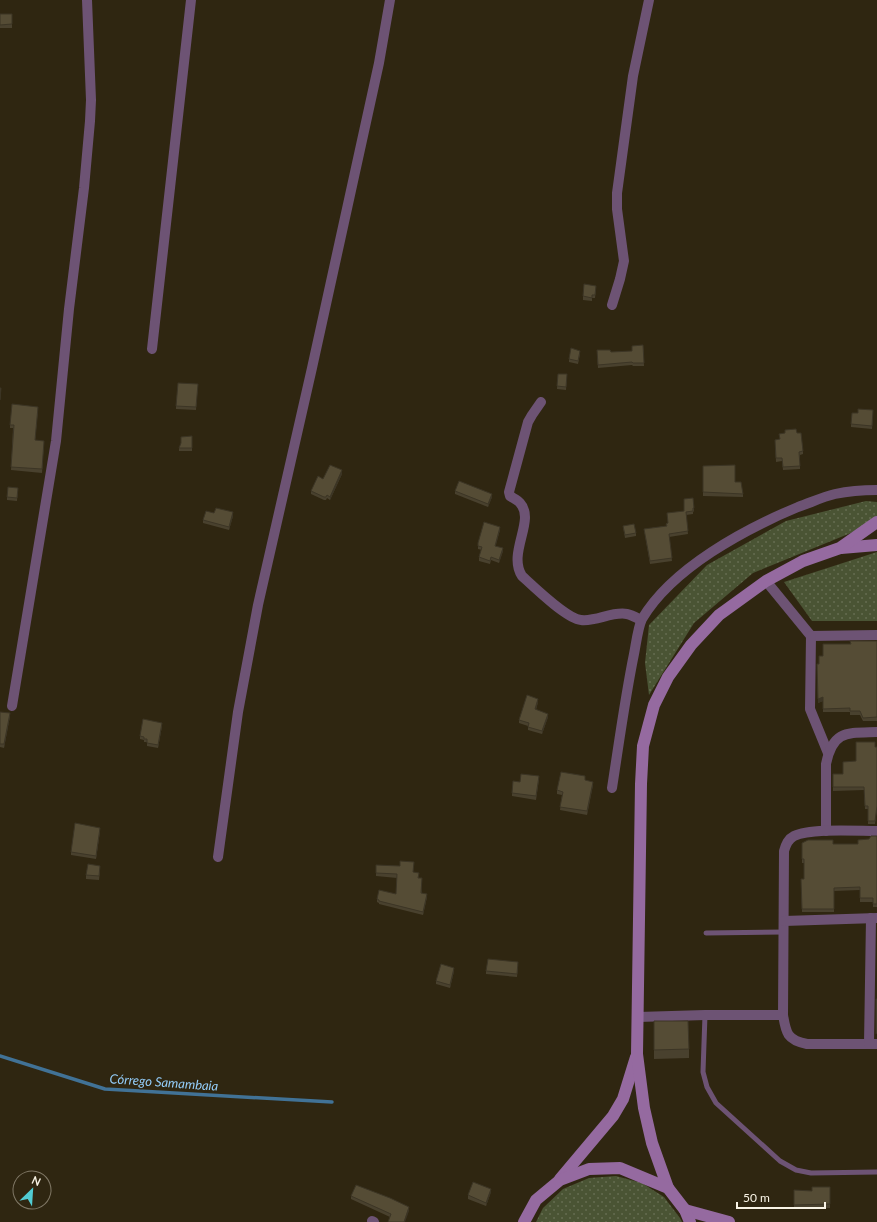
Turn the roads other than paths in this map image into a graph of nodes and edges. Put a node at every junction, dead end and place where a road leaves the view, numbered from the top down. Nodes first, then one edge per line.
1 (87, 0) edge
2 (191, 0) edge
3 (390, 0) edge
4 (648, 0) edge
5 (612, 305) dead end
6 (152, 349) dead end
7 (541, 402) dead end
8 (877, 490) edge
9 (877, 522) edge
10 (877, 545) edge
11 (840, 548) junction
12 (766, 581) junction
13 (642, 620) junction
14 (877, 635) edge
15 (811, 636) junction
16 (12, 706) dead end
17 (877, 732) edge
18 (828, 753) junction
19 (612, 788) dead end
20 (826, 831) junction
21 (877, 831) edge
22 (218, 857) dead end
23 (874, 918) edge
24 (784, 921) junction
25 (784, 932) junction
26 (706, 933) dead end
27 (704, 1015) junction
28 (783, 1015) junction
29 (638, 1017) junction
30 (873, 1044) edge
31 (638, 1054) junction
32 (877, 1172) edge
33 (560, 1180) junction
34 (668, 1188) junction
35 (685, 1210) junction
36 (524, 1222) edge
37 (690, 1222) edge
38 (729, 1222) edge

1 - 16 street
2 - 6 street
3 - 22 street
4 - 5 street
7 - 13 street
8 - 13 street
9 - 11 street
10 - 11 street
11 - 12 street
12 - 15 street
12 - 29 street
13 - 19 street
14 - 15 street
15 - 18 street
17 - 18 street
18 - 20 street
20 - 21 street
20 - 24 street
23 - 24 street
23 - 30 street
24 - 25 street
25 - 26 lane
25 - 28 street
27 - 28 street
27 - 29 street
27 - 32 lane
28 - 30 street
29 - 31 street
31 - 33 street
31 - 34 street
33 - 34 street
33 - 36 street
34 - 35 street
35 - 37 street
35 - 38 street

